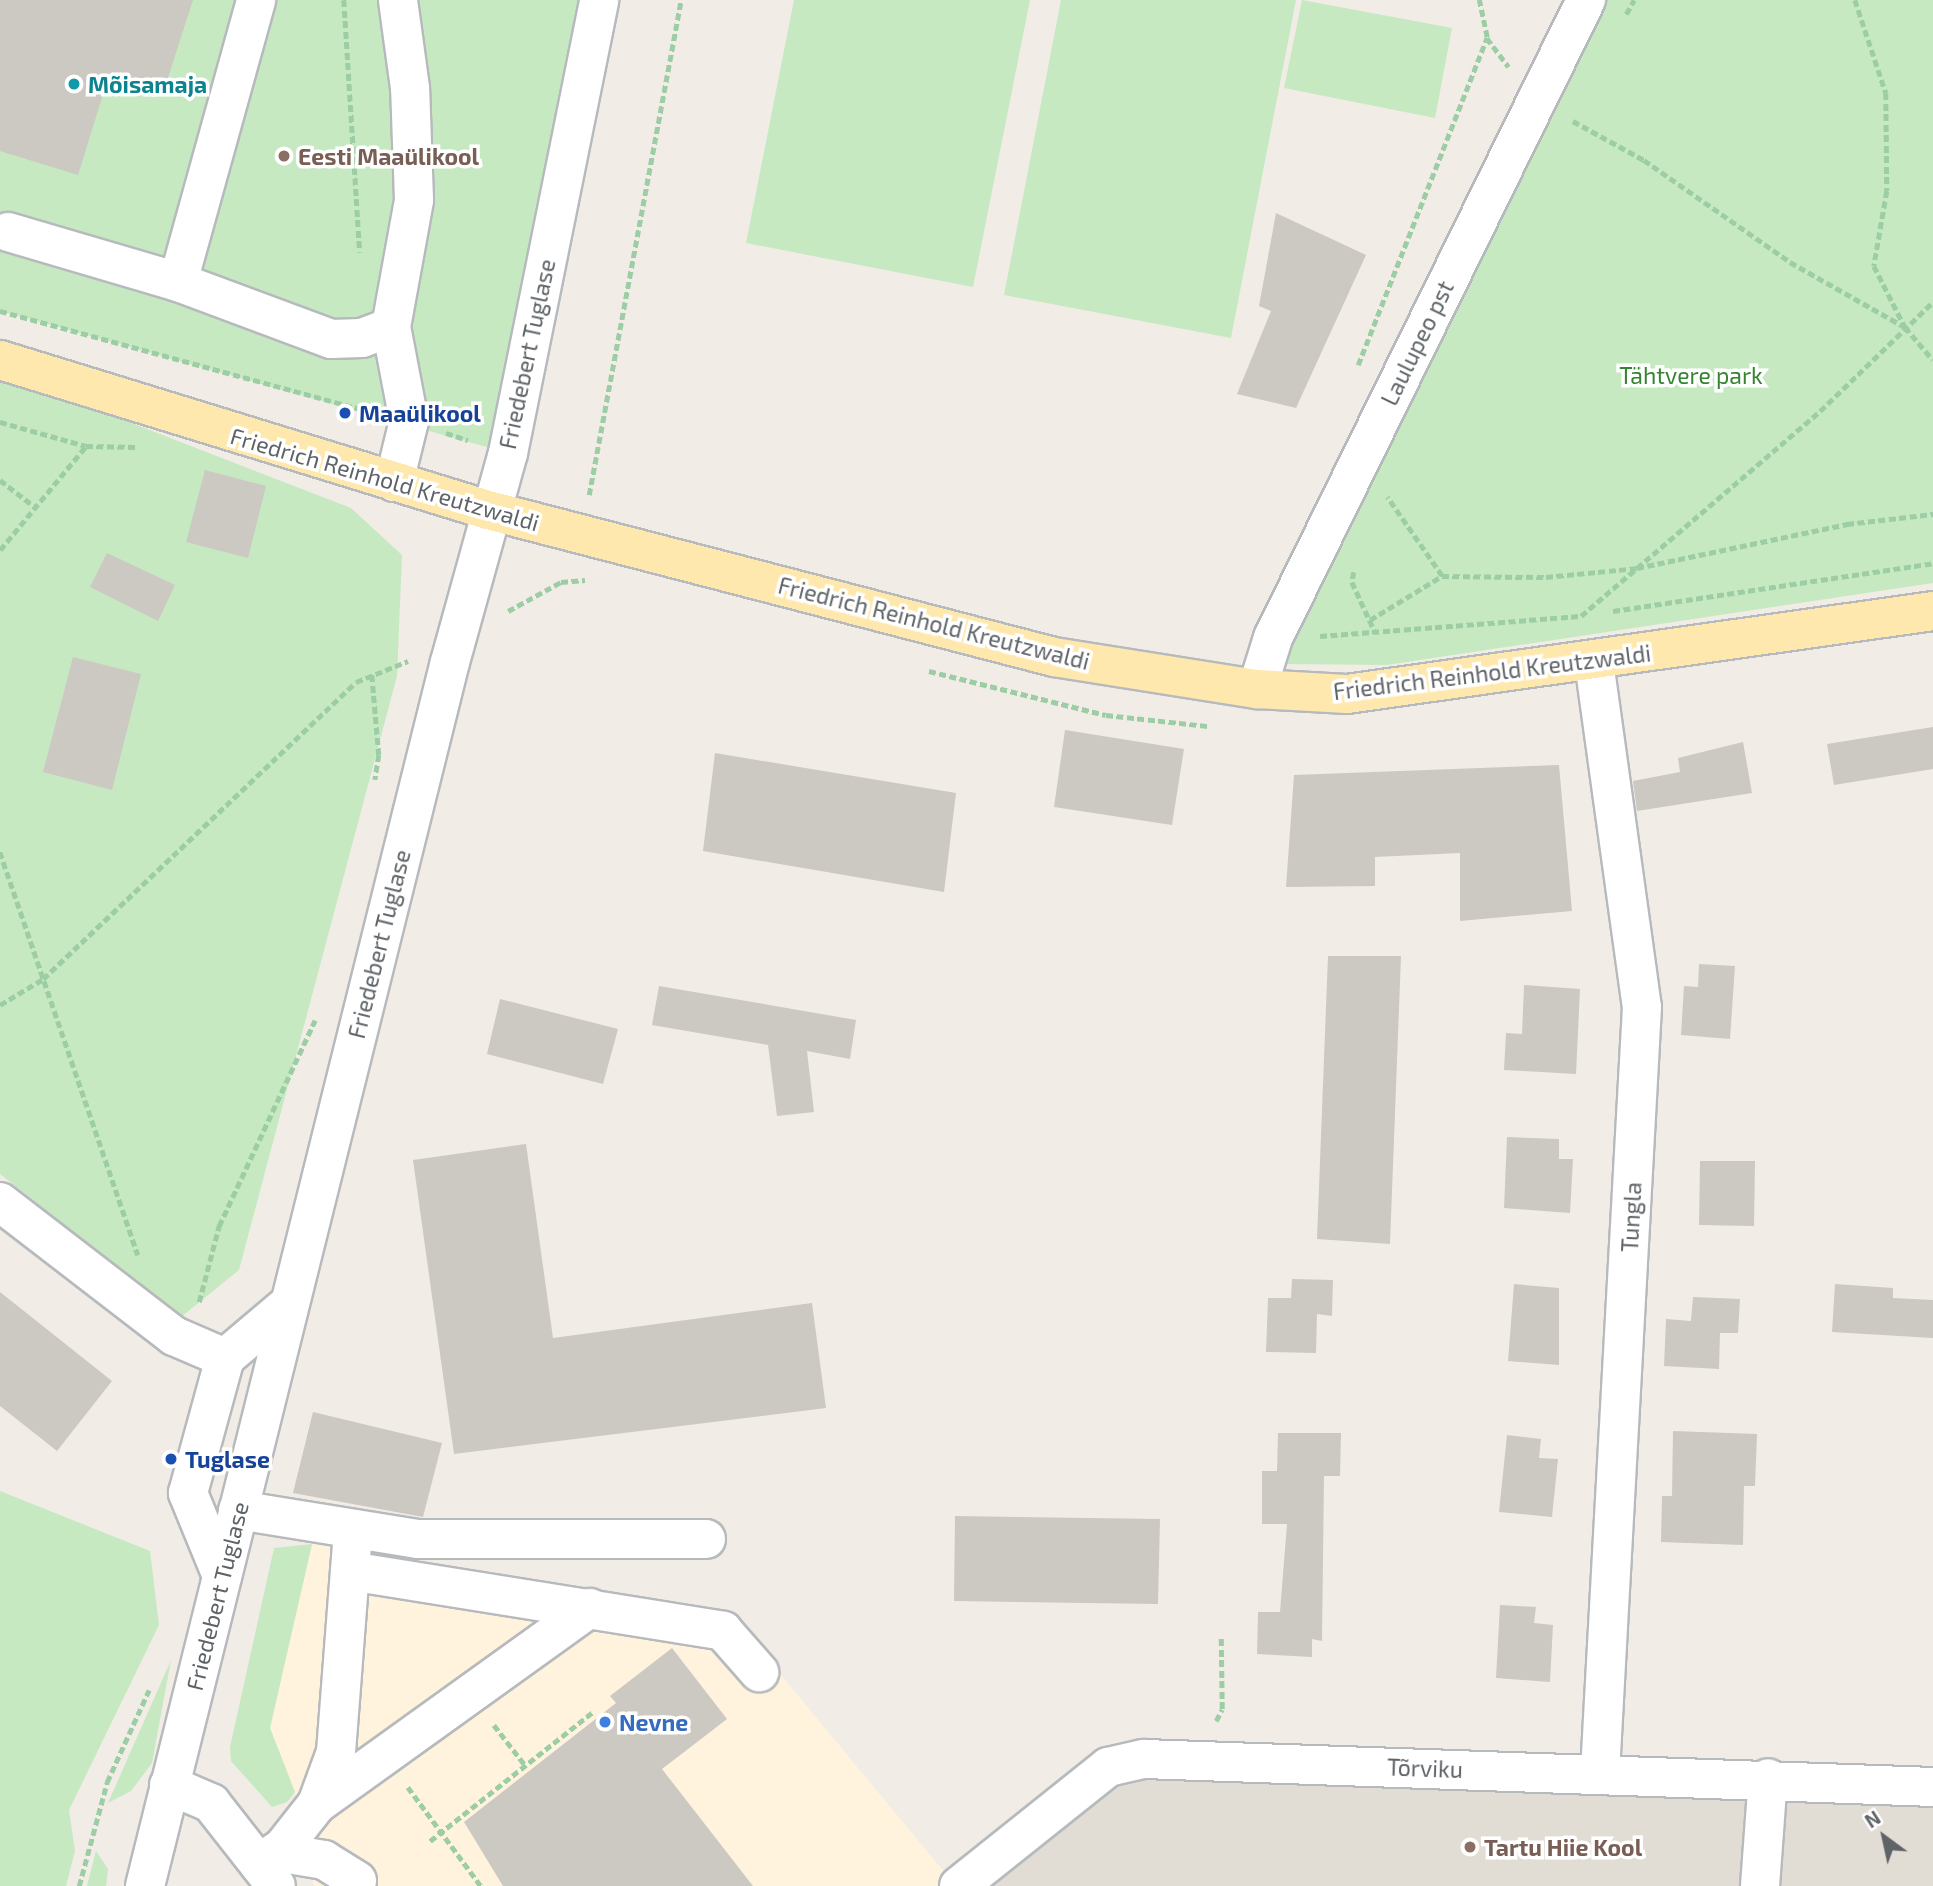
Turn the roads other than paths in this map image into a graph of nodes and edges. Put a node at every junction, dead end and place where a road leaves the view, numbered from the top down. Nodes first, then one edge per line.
1 (256, 0) edge
2 (398, 0) edge
3 (599, 0) edge
4 (1586, 0) edge
5 (8, 232) dead end
6 (178, 282) junction
7 (391, 327) junction
8 (0, 360) edge
9 (394, 482) junction
10 (488, 510) junction
11 (1933, 611) edge
12 (1594, 662) junction
13 (1257, 689) junction
14 (0, 1202) edge
15 (289, 1304) junction
16 (214, 1353) junction
17 (238, 1510) junction
18 (354, 1529) junction
19 (706, 1539) dead end
20 (350, 1571) junction
21 (222, 1576) junction
22 (590, 1608) junction
23 (759, 1672) dead end
24 (1600, 1773) junction
25 (1768, 1778) junction
26 (169, 1785) junction
27 (1933, 1787) edge
28 (317, 1804) junction
29 (271, 1867) edge
30 (357, 1881) dead end
31 (145, 1886) edge
32 (959, 1886) edge
33 (1760, 1886) edge

1 - 6 street
2 - 7 street
3 - 10 street, Friedebert Tuglase
4 - 13 street, Laulupeo pst
5 - 6 street
6 - 7 street
7 - 9 street
8 - 9 main road, Friedrich Reinhold Kreutzwaldi
9 - 10 main road, Friedrich Reinhold Kreutzwaldi
10 - 13 main road, Friedrich Reinhold Kreutzwaldi
10 - 15 street, Friedebert Tuglase
11 - 12 main road, Friedrich Reinhold Kreutzwaldi
12 - 13 main road, Friedrich Reinhold Kreutzwaldi
12 - 24 street, Tungla
14 - 16 street
15 - 16 street
15 - 17 street, Friedebert Tuglase
16 - 21 street
17 - 18 street
17 - 21 street, Friedebert Tuglase
18 - 19 street
18 - 20 street
20 - 22 street
20 - 28 street
21 - 26 street, Friedebert Tuglase
22 - 23 street
22 - 28 street
24 - 25 street, Tõrviku
24 - 32 street, Tõrviku
25 - 27 street, Tõrviku
25 - 33 street
26 - 29 street
26 - 31 street, Friedebert Tuglase
28 - 29 street
29 - 30 street

